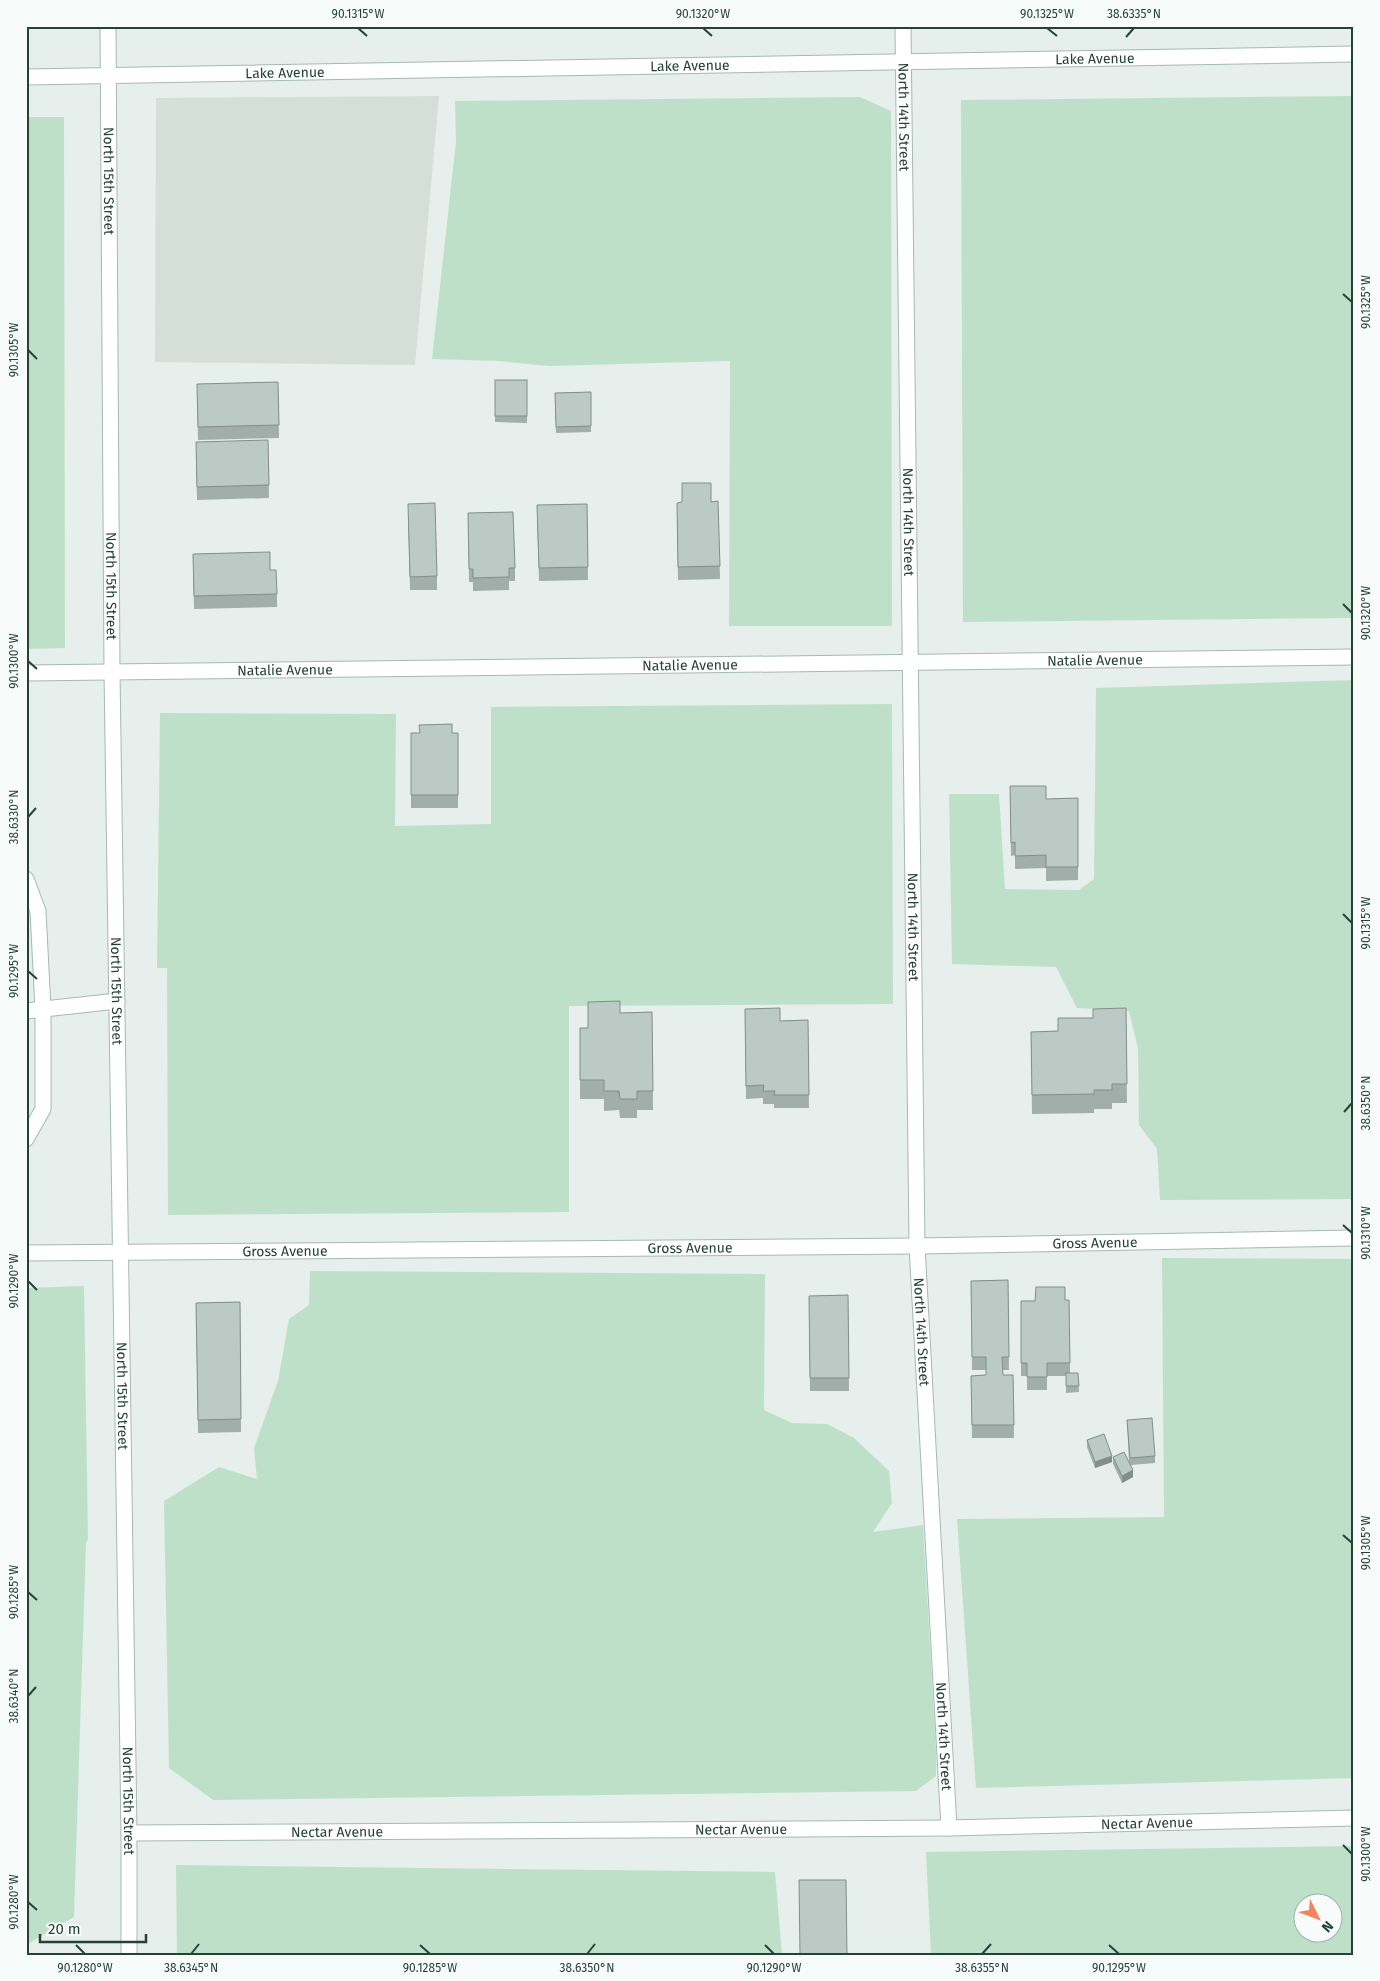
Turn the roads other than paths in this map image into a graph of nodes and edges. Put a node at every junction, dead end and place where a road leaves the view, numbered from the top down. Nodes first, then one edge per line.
1 (108, 26) edge
2 (903, 26) edge
3 (1354, 54) edge
4 (902, 62) junction
5 (108, 76) junction
6 (26, 77) edge
7 (1354, 657) edge
8 (912, 663) junction
9 (112, 672) junction
10 (26, 673) edge
11 (26, 879) edge
12 (117, 1001) junction
13 (43, 1009) junction
14 (26, 1011) edge
15 (26, 1139) edge
16 (1354, 1238) edge
17 (918, 1246) junction
18 (26, 1253) edge
19 (121, 1253) junction
20 (1354, 1818) edge
21 (949, 1828) junction
22 (129, 1833) junction
23 (128, 1955) edge

1 - 5 street, North 15th Street
2 - 4 street, North 14th Street
3 - 4 street, Lake Avenue
4 - 5 street, Lake Avenue
4 - 8 street, North 14th Street
5 - 6 street, Lake Avenue
5 - 9 street, North 15th Street
7 - 8 street, Natalie Avenue
8 - 9 street, Natalie Avenue
8 - 17 street, North 14th Street
9 - 10 street, Natalie Avenue
9 - 12 street, North 15th Street
11 - 13 street
12 - 13 street
12 - 19 street, North 15th Street
13 - 14 street
13 - 15 street
16 - 17 street, Gross Avenue
17 - 19 street, Gross Avenue
17 - 21 street, North 14th Street
18 - 19 street, Gross Avenue
19 - 22 street, North 15th Street
20 - 21 street, Nectar Avenue
21 - 22 street, Nectar Avenue
22 - 23 street, North 15th Street

